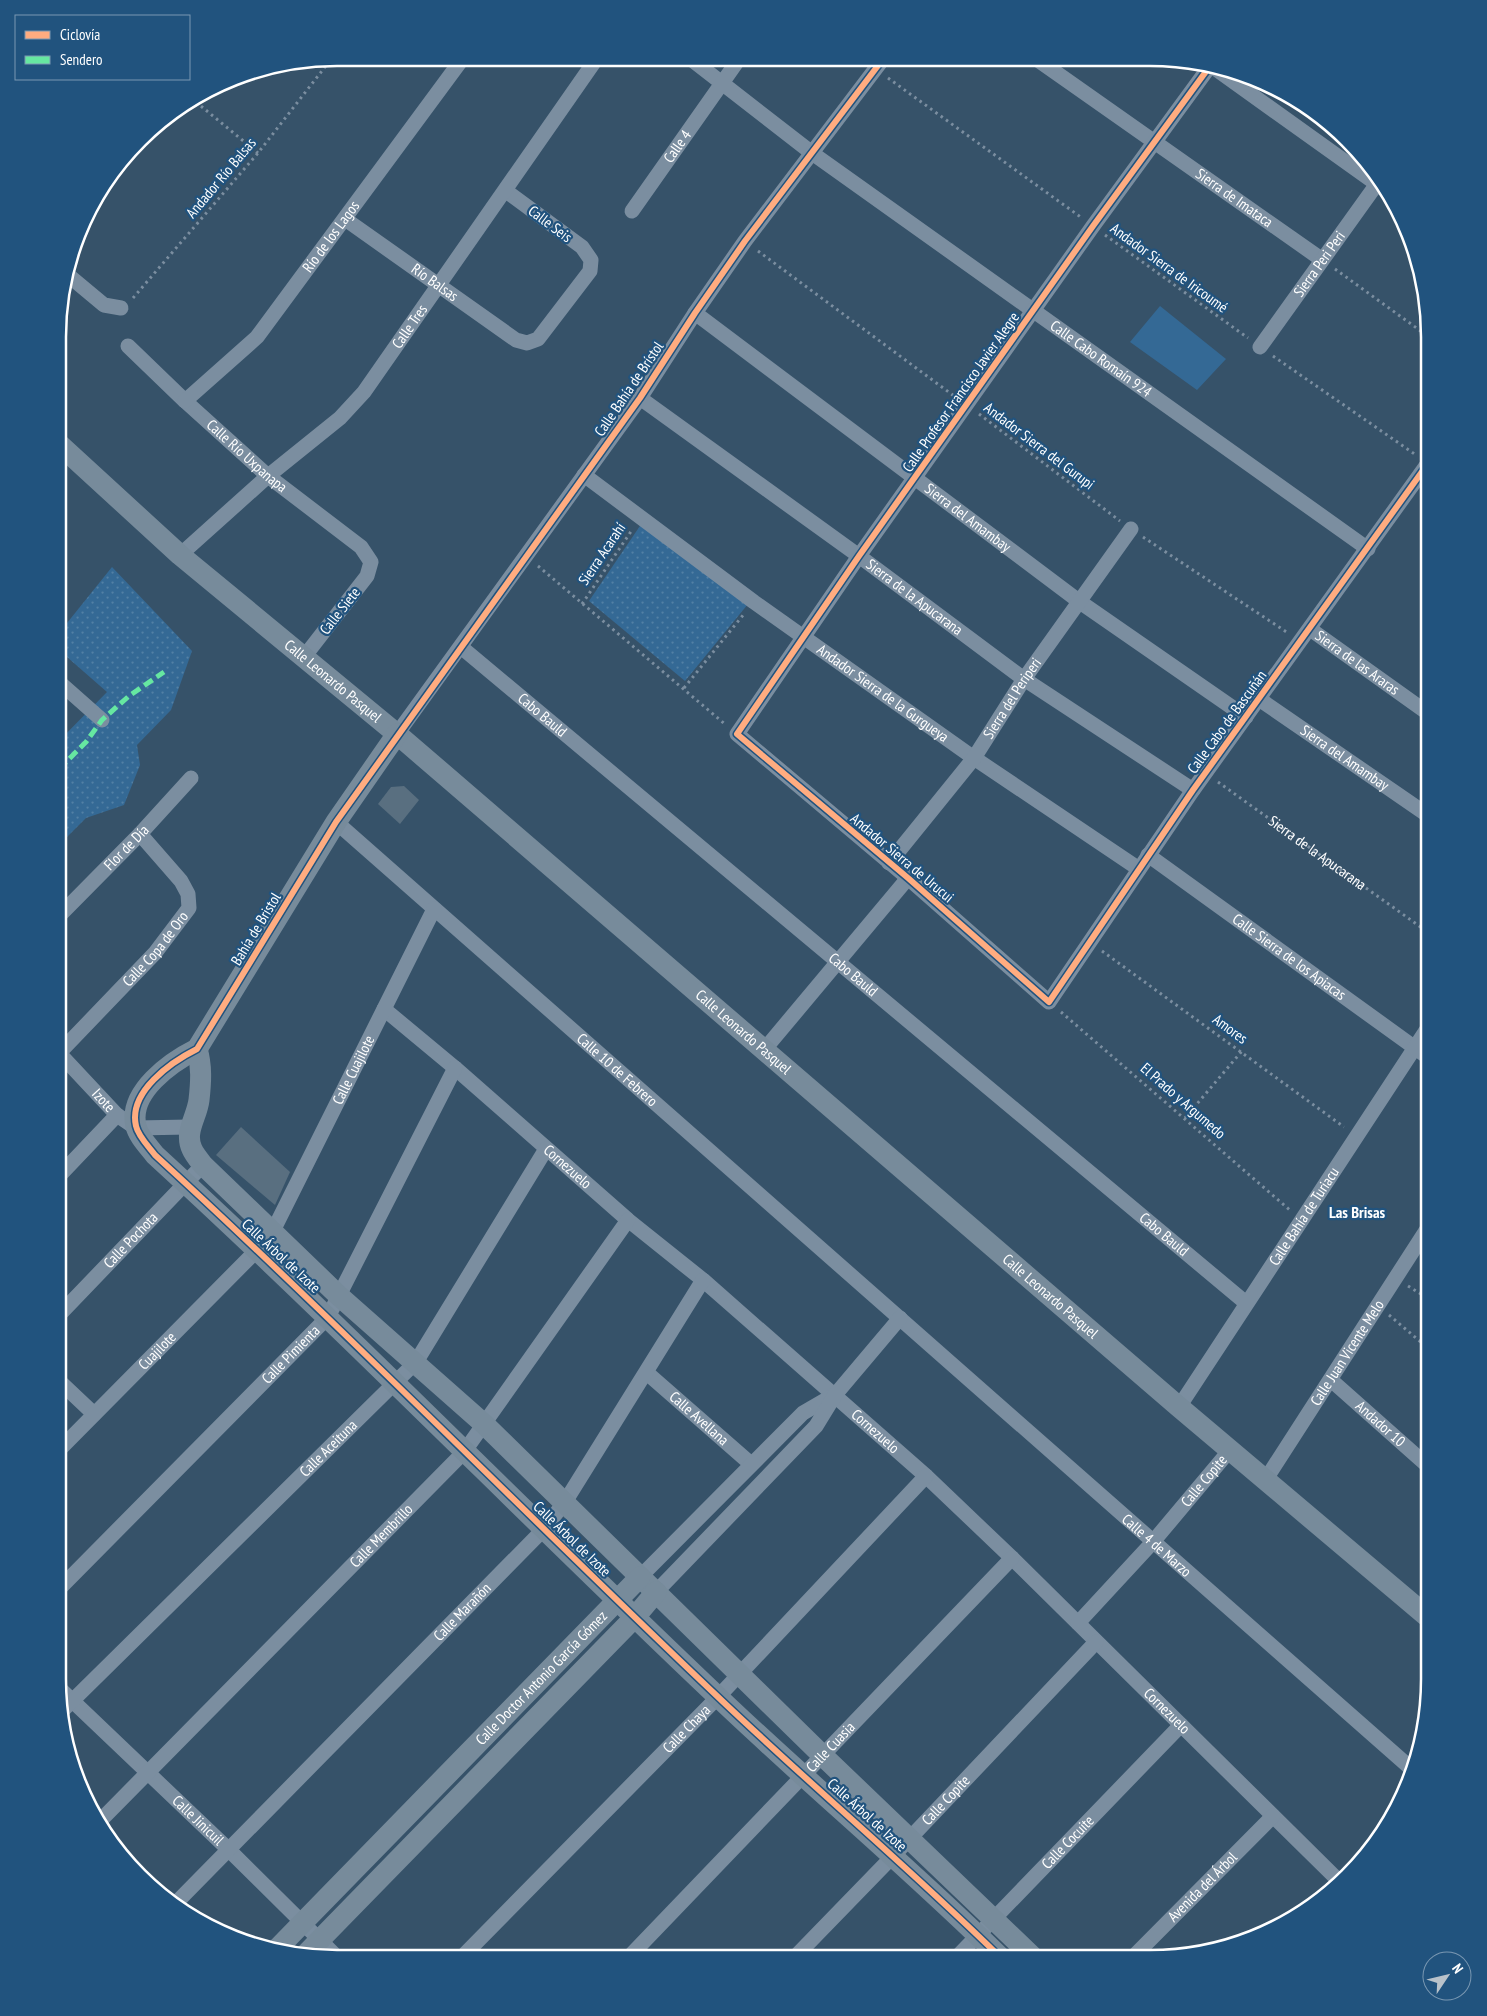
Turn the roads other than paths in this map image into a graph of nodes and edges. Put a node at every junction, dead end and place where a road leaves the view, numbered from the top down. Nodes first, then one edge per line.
1 (457, 66) edge
2 (592, 66) edge
3 (701, 66) edge
4 (734, 66) edge
5 (877, 66) edge
6 (1046, 66) edge
7 (1206, 72) edge
8 (1230, 79) edge
9 (722, 82) junction
10 (1155, 144) junction
11 (812, 153) junction
12 (1368, 176) edge
13 (1376, 189) edge
14 (506, 191) junction
15 (632, 211) dead end
16 (345, 219) junction
17 (1321, 259) junction
18 (72, 279) edge
19 (438, 285) junction
20 (121, 308) road end
21 (1034, 310) junction
22 (695, 313) junction
23 (527, 343) joint
24 (128, 346) dead end
25 (1260, 347) road end
26 (640, 398) junction
27 (185, 402) junction
28 (66, 450) edge
29 (1421, 473) edge
30 (584, 475) junction
31 (268, 476) junction
32 (916, 478) junction
33 (1131, 529) road end
34 (1368, 549) junction
35 (180, 555) junction
36 (859, 556) junction
37 (371, 562) joint
38 (1080, 602) junction
39 (1310, 629) junction
40 (803, 637) junction
41 (461, 647) junction
42 (304, 656) junction
43 (1024, 679) junction
44 (66, 688) edge
45 (1259, 699) junction
46 (1421, 708) edge
47 (1246, 717) junction
48 (102, 720) dead end
49 (397, 734) junction
50 (737, 734) joint
51 (974, 758) junction
52 (191, 778) dead end
53 (1193, 790) junction
54 (1421, 810) edge
55 (336, 822) junction
56 (140, 834) junction
57 (1148, 856) junction
58 (890, 863) junction
59 (1139, 869) junction
60 (908, 878) junction
61 (66, 909) edge
62 (434, 909) junction
63 (839, 964) junction
64 (1049, 1002) joint
65 (384, 1009) junction
66 (1421, 1039) edge
67 (66, 1046) edge
68 (197, 1049) junction
69 (1415, 1049) junction
70 (764, 1050) junction
71 (1421, 1053) edge
72 (66, 1060) edge
73 (455, 1068) junction
74 (117, 1115) junction
75 (189, 1127) junction
76 (136, 1128) junction
77 (546, 1149) junction
78 (203, 1165) junction
79 (66, 1169) edge
80 (185, 1183) junction
81 (628, 1220) junction
82 (273, 1231) junction
83 (1421, 1238) edge
84 (256, 1251) junction
85 (703, 1280) junction
86 (338, 1295) junction
87 (1246, 1303) junction
88 (66, 1308) edge
89 (328, 1317) junction
90 (900, 1318) junction
91 (416, 1362) junction
92 (647, 1373) junction
93 (1331, 1380) junction
94 (394, 1382) junction
95 (66, 1388) edge
96 (835, 1395) junction
97 (1178, 1407) junction
98 (94, 1414) junction
99 (484, 1424) junction
100 (66, 1443) edge
101 (1230, 1450) junction
102 (464, 1452) junction
103 (1421, 1460) edge
104 (751, 1464) junction
105 (926, 1476) junction
106 (1266, 1479) junction
107 (565, 1502) junction
108 (543, 1530) junction
109 (1152, 1543) junction
110 (1012, 1558) junction
111 (640, 1577) junction
112 (66, 1582) edge
113 (656, 1592) junction
114 (617, 1600) junction
115 (1421, 1611) edge
116 (635, 1617) junction
117 (1078, 1623) junction
118 (1096, 1642) junction
119 (739, 1672) junction
120 (718, 1697) junction
121 (68, 1705) edge
122 (68, 1707) edge
123 (1181, 1725) junction
124 (822, 1755) junction
125 (1407, 1764) edge
126 (147, 1772) junction
127 (804, 1775) junction
128 (104, 1816) edge
129 (1273, 1816) junction
130 (910, 1839) junction
131 (228, 1849) junction
132 (894, 1856) junction
133 (1334, 1877) edge
134 (180, 1899) edge
135 (994, 1919) junction
136 (302, 1924) junction
137 (978, 1935) junction
138 (319, 1940) junction
139 (282, 1944) edge
140 (311, 1948) edge
141 (329, 1950) edge
142 (469, 1950) edge
143 (636, 1950) edge
144 (802, 1950) edge
145 (964, 1950) edge
146 (993, 1950) edge
147 (1026, 1950) edge
148 (1140, 1950) edge

1 - 16 street, Río de los Lagos
2 - 14 street, Calle Tres
3 - 9 street, Calle Cabo Romaín 924
4 - 9 street, Calle 4
5 - 11 street, Calle Bahía de Brístol
6 - 10 street, Sierra de Imataca
7 - 10 street, Calle Profesor Francisco Javier Alegre
8 - 12 street
9 - 11 street, Calle Cabo Romaín 924
9 - 15 street, Calle 4
10 - 17 street, Sierra de Imataca
10 - 21 street, Calle Profesor Francisco Javier Alegre
11 - 21 street, Calle Cabo Romaín 924
11 - 22 street, Calle Bahía de Brístol
13 - 17 street, Sierra Peri Peri
14 - 19 street, Calle Tres
14 - 23 street, Calle Seis
16 - 19 street, Río Balsas
16 - 27 street, Río de los Lagos
17 - 25 street, Sierra Peri Peri
18 - 20 street
19 - 23 street, Río Balsas
19 - 31 street, Calle Tres
21 - 32 street, Calle Profesor Francisco Javier Alegre
21 - 34 street, Calle Cabo Romaín 924
22 - 26 street, Calle Bahía de Brístol
22 - 32 street, Sierra del Amambay
24 - 27 street, Calle Río Uxpanapa
26 - 30 street, Calle Bahía de Brístol
26 - 36 street, Sierra de la Apucarana
27 - 31 street, Calle Río Uxpanapa
28 - 35 street, Calle Leonardo Pasquel
29 - 34 street, Calle Cabo de Bascuñán
30 - 40 street, Andador Sierra de la Gurgueya
30 - 41 street, Calle Bahía de Brístol
31 - 35 street, Calle Tres
31 - 37 street, Calle Río Uxpanapa
32 - 36 street, Calle Profesor Francisco Javier Alegre
32 - 38 street, Sierra del Amambay
33 - 38 street, Sierra del Periperi
34 - 39 street, Calle Cabo de Bascuñán
35 - 42 street, Calle Leonardo Pasquel
36 - 40 street, Calle Profesor Francisco Javier Alegre
36 - 43 street, Sierra de la Apucarana
37 - 42 street, Calle Siete
38 - 43 street, Sierra del Periperi
38 - 47 street, Sierra del Amambay
39 - 45 street, Calle Cabo de Bascuñán
39 - 46 street, Sierra de las Araras
40 - 50 street, Calle Profesor Francisco Javier Alegre
40 - 51 street, Andador Sierra de la Gurgueya
41 - 49 street, Calle Bahía de Brístol
41 - 63 street, Cabo Bauld
42 - 49 street, Calle Leonardo Pasquel
43 - 51 street, Sierra del Periperi
43 - 53 street, Sierra de la Apucarana
44 - 48 street
45 - 47 street, Calle Cabo de Bascuñán
45 - 54 street, Sierra del Amambay
47 - 53 street, Calle Cabo de Bascuñán
49 - 55 street, Bahía de Bristol
49 - 70 street, Calle Leonardo Pasquel
50 - 58 street, Andador Sierra de Urucui
51 - 58 street, Sierra del Periperi
51 - 59 street, Andador Sierra de la Gurgueya
52 - 56 street, Flor de Día
53 - 57 street, Calle Cabo de Bascuñán
55 - 62 street, Calle 10 de Febrero
55 - 68 street, Bahía de Bristol
56 - 61 street, Flor de Día
56 - 67 street, Calle Copa de Oro
57 - 59 street, Calle Cabo de Bascuñán
57 - 69 street, Calle Sierra de los Apiacas
58 - 60 street, Andador Sierra de Urucui
59 - 64 street, Calle Cabo de Bascuñán
60 - 63 street
60 - 64 street, Andador Sierra de Urucui
62 - 65 street, Calle Cuajilote
62 - 90 street, Calle 10 de Febrero
63 - 70 street
63 - 87 street, Cabo Bauld
65 - 73 street, Cornezuelo
65 - 82 street, Calle Cuajilote
66 - 69 street, Calle Bahía de Turiacu
68 - 75 street
68 - 76 street, Bahía de Bristol
69 - 71 street, Calle Sierra de los Apiacas
69 - 87 street, Calle Bahía de Turiacu
70 - 97 street, Calle Leonardo Pasquel
72 - 74 street, Izote
73 - 77 street, Cornezuelo
73 - 86 street, Calle Pimienta
74 - 76 street, Izote
74 - 79 street
75 - 76 street
75 - 78 street, Calle Árbol de Izote
76 - 80 street, Calle Árbol de Izote
77 - 81 street, Cornezuelo
77 - 91 street, Calle Aceituna
78 - 80 street, Calle Pochota
78 - 82 street, Calle Árbol de Izote
80 - 84 street, Calle Árbol de Izote
80 - 88 street, Calle Pochota
81 - 85 street, Cornezuelo
81 - 99 street, Calle Membrillo
82 - 86 street, Calle Árbol de Izote
83 - 93 street, Calle Juan Vicente Melo
84 - 89 street, Calle Árbol de Izote
84 - 98 street, Cuajilote
85 - 92 street, Calle Marañón
85 - 96 street, Cornezuelo
86 - 89 street, Calle Pimienta
86 - 91 street, Calle Árbol de Izote
87 - 97 street, Calle Bahía de Turiacu
89 - 94 street, Calle Árbol de Izote
89 - 112 street, Calle Pimienta
90 - 96 street, Calle Doctor Antonio García Gómez
90 - 109 street, Calle 4 de Marzo
91 - 94 street, Calle Aceituna
91 - 99 street, Calle Árbol de Izote
92 - 104 street, Calle Avellana
92 - 107 street, Calle Marañón
93 - 103 street, Andador 10
93 - 106 street, Calle Juan Vicente Melo
94 - 102 street, Calle Árbol de Izote
94 - 121 street, Calle Aceituna
95 - 98 street
96 - 104 street, Calle Doctor Antonio García Gómez
96 - 105 street, Cornezuelo
96 - 113 street, Calle Doctor Antonio García Gómez
97 - 101 street, Calle Leonardo Pasquel
98 - 100 street, Cuajilote
99 - 102 street, Calle Membrillo
99 - 107 street, Calle Árbol de Izote
101 - 106 street, Calle Leonardo Pasquel
101 - 109 street, Calle Copite
102 - 108 street, Calle Árbol de Izote
102 - 126 street, Calle Membrillo
104 - 111 street, Calle Doctor Antonio García Gómez
105 - 110 street, Cornezuelo
105 - 119 street, Calle Chaya
106 - 115 street, Calle Leonardo Pasquel
107 - 108 street, Calle Marañón
107 - 111 street, Calle Árbol de Izote
108 - 114 street, Calle Árbol de Izote
108 - 131 street, Calle Marañón
109 - 117 street, Calle Copite
109 - 125 street, Calle 4 de Marzo
110 - 117 street, Cornezuelo
110 - 124 street, Calle Cuasia
111 - 113 street, Calle Árbol de Izote
111 - 114 street, Calle Doctor Antonio García Gómez
113 - 116 street, Calle Doctor Antonio García Gómez
113 - 119 street, Calle Árbol de Izote
114 - 116 street, Calle Árbol de Izote
114 - 136 street, Calle Doctor Antonio García Gómez
116 - 120 street, Calle Árbol de Izote
116 - 138 street, Calle Doctor Antonio García Gómez
117 - 118 street, Cornezuelo
118 - 123 street, Cornezuelo
118 - 130 street, Calle Copite
119 - 120 street, Calle Chaya
119 - 124 street, Calle Árbol de Izote
120 - 127 street, Calle Árbol de Izote
120 - 142 street, Calle Chaya
122 - 126 street, Calle Jinicuil
123 - 129 street, Cornezuelo
123 - 135 street, Calle Cocuite
124 - 127 street, Calle Cuasia
124 - 130 street, Calle Árbol de Izote
126 - 128 street, Calle Membrillo
126 - 131 street, Calle Jinicuil
127 - 132 street, Calle Árbol de Izote
127 - 143 street, Calle Cuasia
129 - 133 street, Cornezuelo
129 - 148 street, Avenida del Árbol
130 - 132 street, Calle Copite
130 - 135 street, Calle Árbol de Izote
131 - 134 street, Calle Marañón
131 - 136 street, Calle Jinicuil
132 - 137 street, Calle Árbol de Izote
132 - 144 street, Calle Copite
135 - 137 street, Calle Cocuite
135 - 147 street, Calle Árbol de Izote
136 - 138 street, Calle Jinicuil
136 - 139 street, Calle Doctor Antonio García Gómez
137 - 145 street, Calle Cocuite
137 - 146 street, Calle Árbol de Izote
138 - 140 street, Calle Doctor Antonio García Gómez
138 - 141 street, Calle Jinicuil

